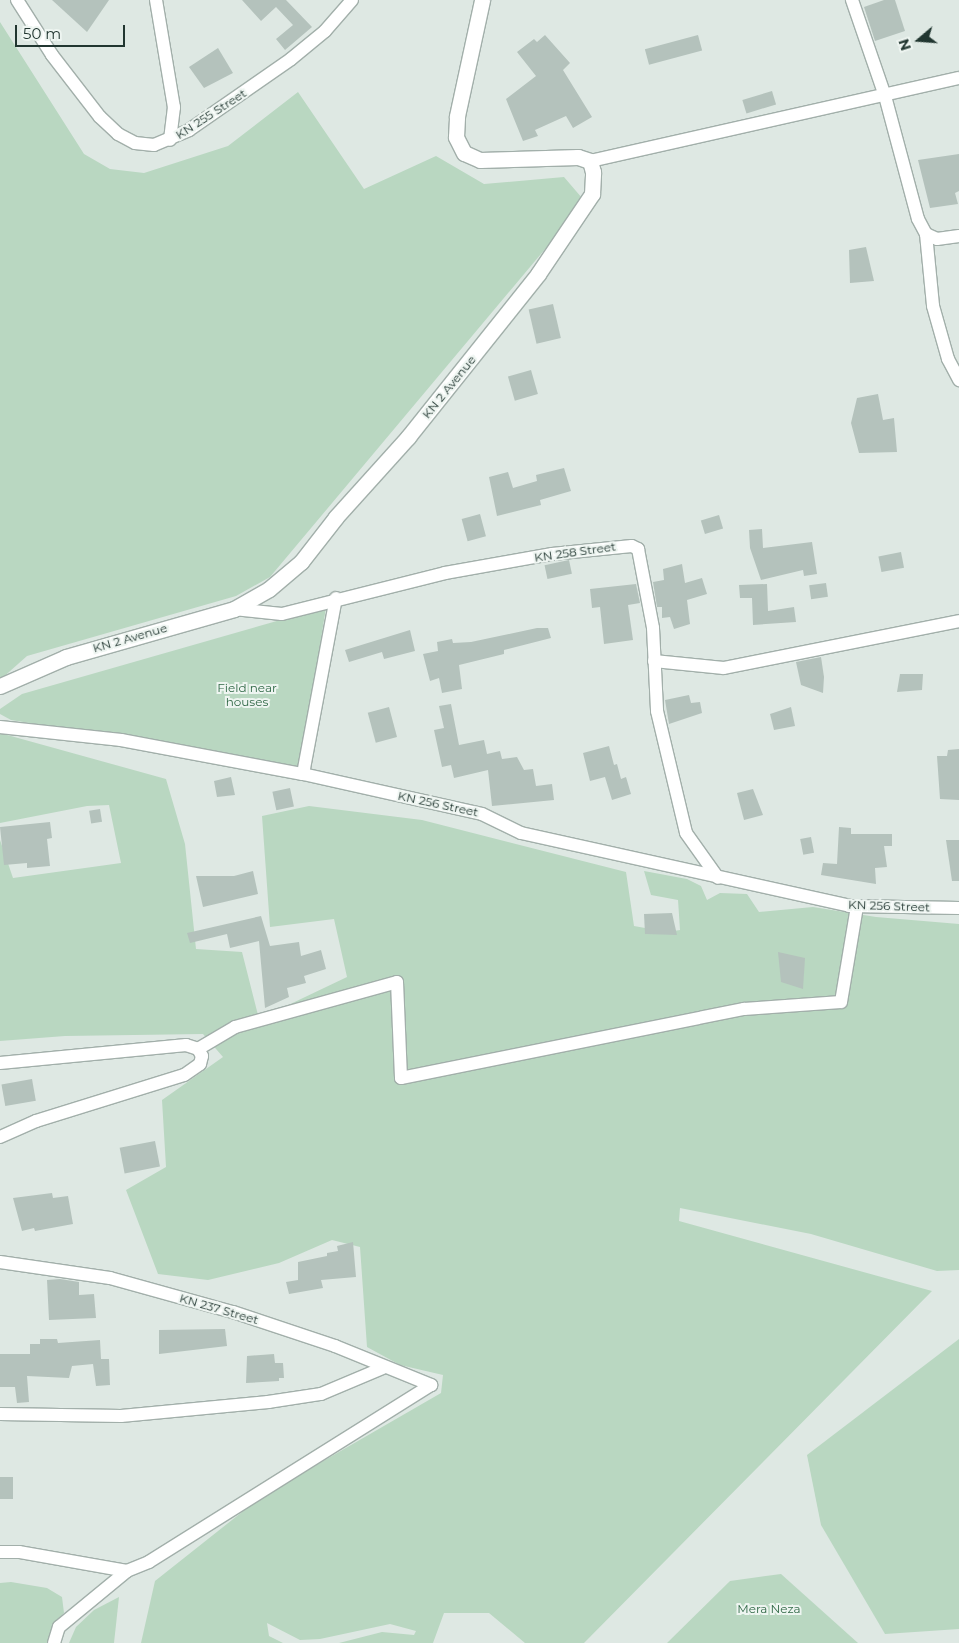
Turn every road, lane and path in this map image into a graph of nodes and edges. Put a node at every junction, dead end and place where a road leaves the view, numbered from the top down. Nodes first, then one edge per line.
1 (17, 0) edge
2 (156, 0) edge
3 (352, 0) edge
4 (482, 0) edge
5 (852, 0) edge
6 (959, 78) edge
7 (885, 96) junction
8 (170, 140) junction
9 (590, 161) junction
10 (926, 234) junction
11 (959, 236) edge
12 (959, 380) edge
13 (336, 598) junction
14 (234, 609) junction
15 (959, 621) edge
16 (654, 661) junction
17 (0, 686) edge
18 (0, 727) edge
19 (303, 774) junction
20 (718, 878) junction
21 (857, 906) junction
22 (959, 908) edge
23 (198, 1049) junction
24 (0, 1062) edge
25 (0, 1137) edge
26 (0, 1262) edge
27 (383, 1368) junction
28 (0, 1414) edge
29 (0, 1552) edge
30 (127, 1571) junction
31 (54, 1643) edge

1 - 8 street, KN 255 Street
2 - 8 street
3 - 8 street, KN 255 Street
4 - 9 main road
5 - 7 street
6 - 7 street
7 - 9 street
7 - 10 street
9 - 14 main road, KN 2 Avenue
10 - 11 street
10 - 12 street
13 - 14 street, KN 258 Street
13 - 16 street, KN 258 Street
13 - 19 street
14 - 17 main road, KN 2 Avenue
15 - 16 street
16 - 20 street, KN 258 Street
18 - 19 street, KN 256 Street
19 - 20 street, KN 256 Street
20 - 21 street, KN 256 Street
21 - 22 street, KN 256 Street
21 - 23 street
23 - 24 street
23 - 25 street
26 - 27 street, KN 237 Street
27 - 28 street
27 - 30 street, KN 237 Street
29 - 30 street
30 - 31 street

